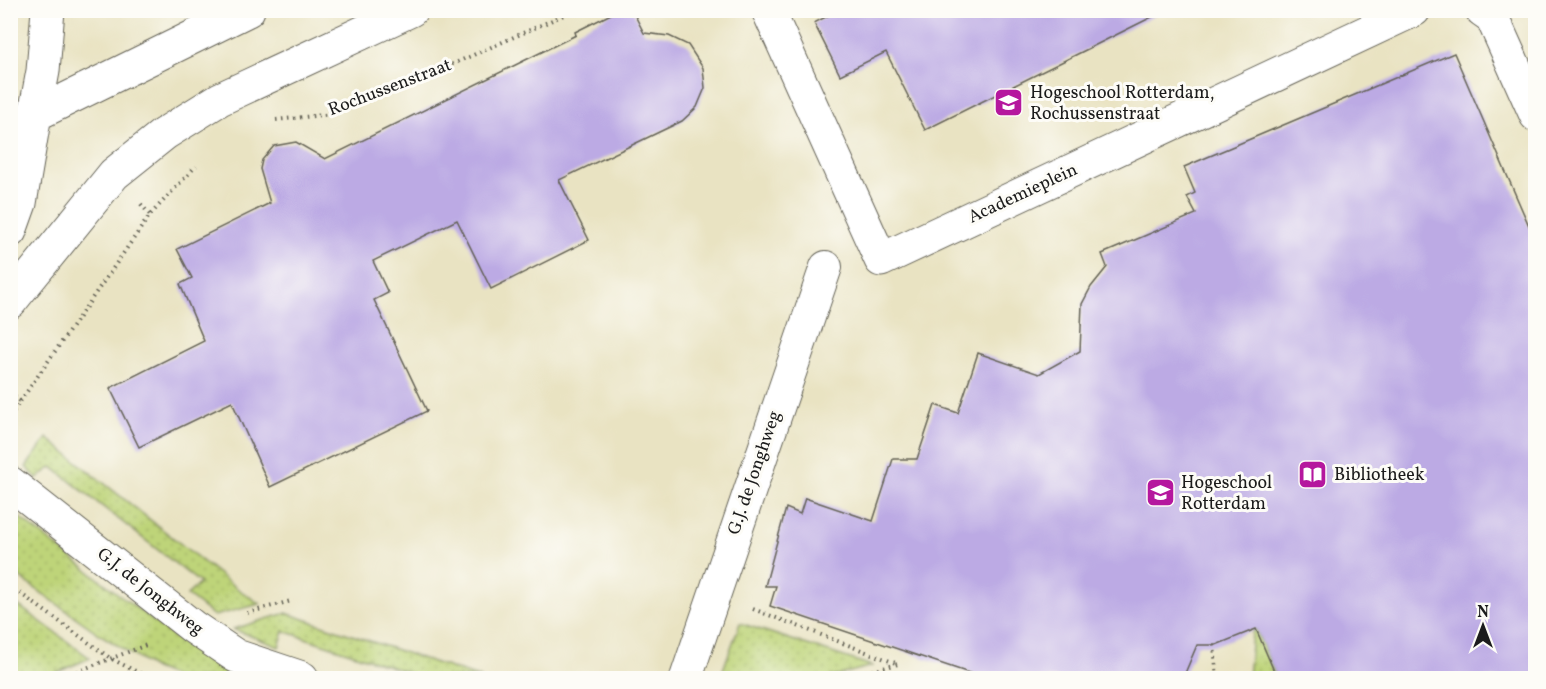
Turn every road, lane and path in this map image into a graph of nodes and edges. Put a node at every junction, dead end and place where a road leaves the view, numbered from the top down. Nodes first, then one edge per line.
1 (48, 10) edge
2 (248, 10) edge
3 (411, 10) edge
4 (574, 10) edge
5 (768, 10) edge
6 (1414, 10) edge
7 (1482, 10) edge
8 (1536, 115) edge
9 (23, 120) edge
10 (265, 122) dead end
11 (203, 160) dead end
12 (10, 231) edge
13 (826, 267) dead end
14 (10, 302) edge
15 (10, 392) edge
16 (21, 402) junction
17 (10, 416) edge
18 (10, 483) edge
19 (10, 586) edge
20 (713, 594) junction
21 (1214, 645) dead end
22 (149, 678) edge
23 (302, 678) edge
24 (686, 678) edge
25 (846, 678) edge
26 (1217, 678) edge

1 - 9 street
2 - 9 street
3 - 14 street
4 - 10 path, Rochussenstraat
5 - 6 street, Academieplein
7 - 8 street
9 - 12 street
11 - 16 path
13 - 20 street, G.J. de Jonghweg
15 - 16 path
16 - 17 path
18 - 23 street, G.J. de Jonghweg
19 - 22 path
20 - 24 street, G.J. de Jonghweg
20 - 25 path
21 - 26 path

